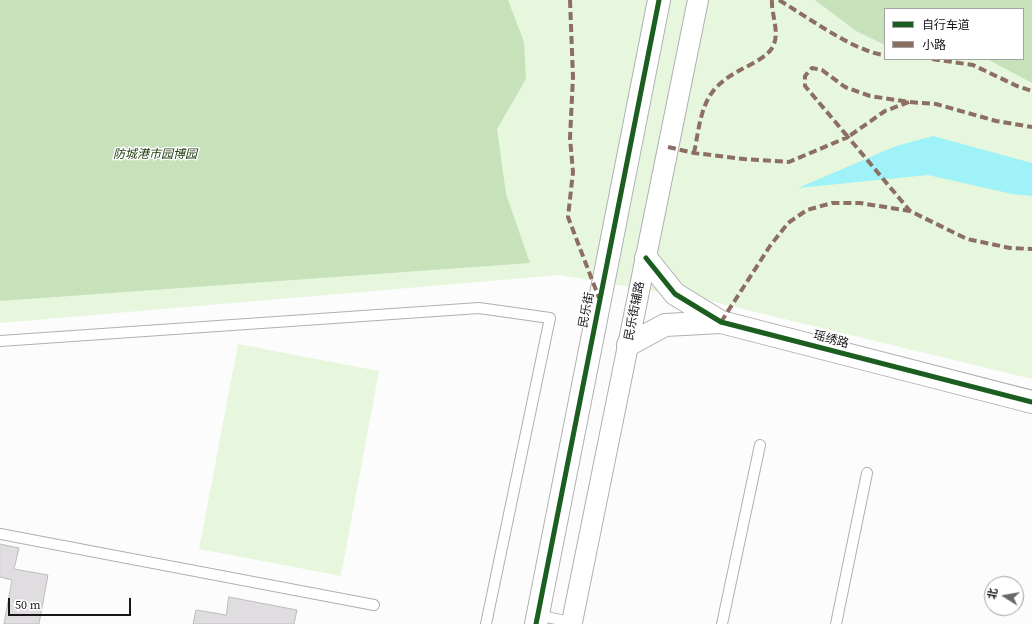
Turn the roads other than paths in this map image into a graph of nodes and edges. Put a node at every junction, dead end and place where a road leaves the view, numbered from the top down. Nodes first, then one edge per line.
1 (659, 0) edge
2 (698, 0) edge
3 (646, 258) junction
4 (721, 322) junction
5 (0, 341) edge
6 (628, 345) junction
7 (1032, 402) edge
8 (760, 445) dead end
9 (867, 473) dead end
10 (0, 534) edge
11 (374, 605) dead end
12 (536, 620) edge
13 (577, 623) edge
14 (486, 624) edge
15 (722, 624) edge
16 (836, 624) edge

1 - 12 street, 民乐街
2 - 3 street, 民乐街辅路
3 - 4 street, 瑶绣路
3 - 6 street, 民乐街辅路
4 - 6 street, 瑶绣路
4 - 7 street, 瑶绣路
5 - 14 lane
6 - 13 street, 民乐街辅路
8 - 15 lane
9 - 16 lane
10 - 11 lane
12 - 13 lane

